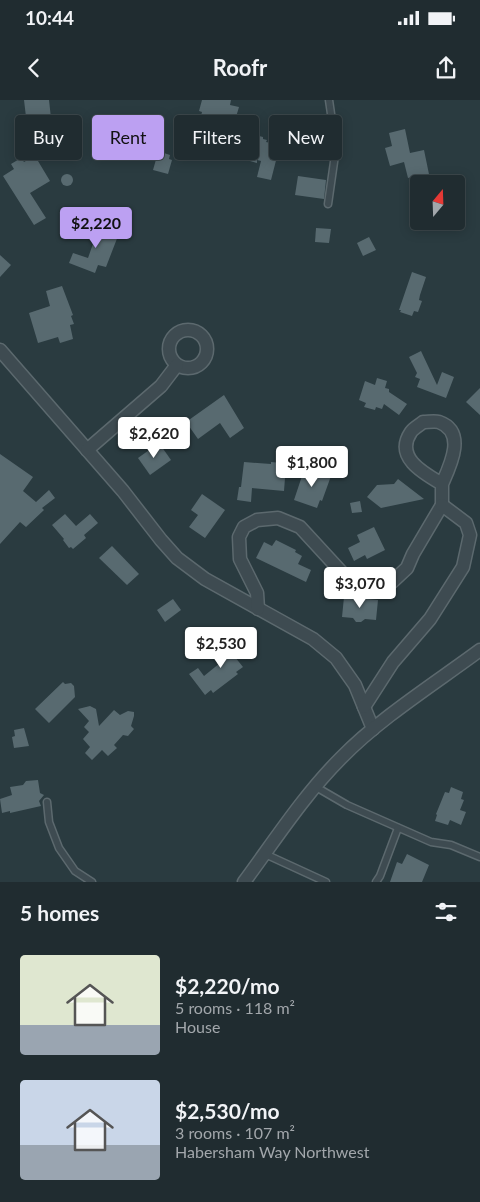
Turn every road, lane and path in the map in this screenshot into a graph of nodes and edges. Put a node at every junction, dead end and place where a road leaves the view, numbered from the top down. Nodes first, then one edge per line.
1 (329, 100) edge
2 (328, 204) dead end
3 (0, 350) edge
4 (177, 365) dead end
5 (87, 450) junction
6 (442, 484) junction
7 (442, 506) junction
8 (258, 608) junction
9 (480, 650) edge
10 (364, 707) junction
11 (374, 729) junction
12 (316, 787) junction
13 (47, 802) dead end
14 (398, 828) junction
15 (265, 854) junction
16 (480, 858) edge
17 (92, 882) edge
18 (244, 882) edge
19 (326, 882) edge
20 (376, 882) edge

1 - 2 lane
3 - 5 street
4 - 5 street
5 - 8 street
6 - 6 street
6 - 7 street
7 - 8 street
7 - 10 street
8 - 10 street
9 - 11 street
10 - 11 street
11 - 12 street
12 - 14 lane
12 - 15 street
13 - 17 lane
14 - 16 lane
14 - 20 lane
15 - 18 street
15 - 19 lane

